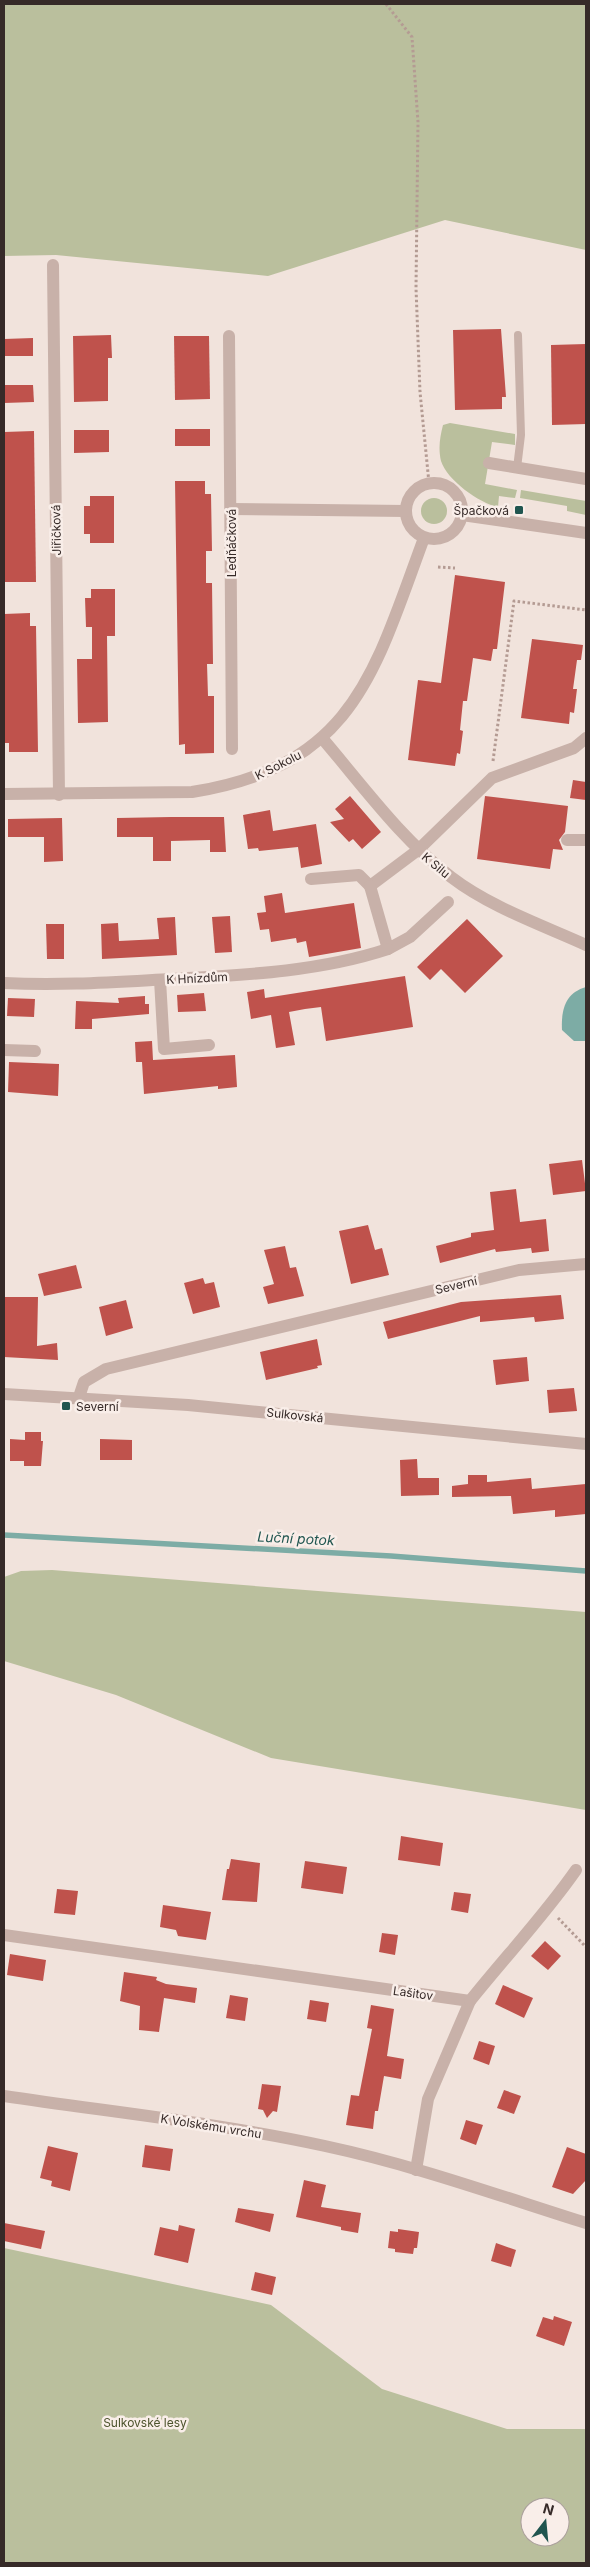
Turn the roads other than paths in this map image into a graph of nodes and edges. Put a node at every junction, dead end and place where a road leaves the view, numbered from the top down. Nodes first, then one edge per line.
1 (53, 265) dead end
2 (518, 335) dead end
3 (230, 336) dead end
4 (489, 463) dead end
5 (517, 468) junction
6 (586, 479) edge
7 (231, 509) junction
8 (406, 511) junction
9 (462, 515) junction
10 (586, 533) edge
11 (424, 538) junction
12 (322, 738) junction
13 (586, 738) edge
14 (232, 749) dead end
15 (4, 794) edge
16 (59, 795) junction
17 (568, 840) dead end
18 (586, 840) edge
19 (418, 850) junction
20 (311, 879) dead end
21 (370, 886) junction
22 (448, 902) dead end
23 (586, 945) edge
24 (388, 949) junction
25 (160, 980) junction
26 (4, 983) edge
27 (209, 1045) dead end
28 (4, 1050) edge
29 (35, 1051) dead end
30 (586, 1264) edge
31 (4, 1394) edge
32 (79, 1397) junction
33 (586, 1444) edge
34 (576, 1870) dead end
35 (4, 1935) edge
36 (470, 2001) junction
37 (4, 2096) edge
38 (416, 2170) junction
39 (586, 2223) edge

1 - 16 street, Jiřičková
2 - 5 lane
3 - 7 street, Ledňáčková
4 - 5 street
5 - 6 street
7 - 8 street
7 - 14 street, Ledňáčková
8 - 9 street
8 - 11 street
9 - 10 street
9 - 11 street
11 - 12 street, K Sokolu
12 - 16 street, K Sokolu
12 - 19 street, K Silu
13 - 19 street
15 - 16 street, K Sokolu
17 - 18 street
19 - 21 street
19 - 23 street, K Silu
20 - 21 street
21 - 24 street
22 - 24 street, K Hnízdům
24 - 25 street, K Hnízdům
25 - 26 street, K Hnízdům
25 - 27 street
28 - 29 street
30 - 32 street, Severní
31 - 32 street, Sulkovská
32 - 33 street, Sulkovská
34 - 36 street
35 - 36 street, Lašitov
36 - 38 street
37 - 38 street, K Volskému vrchu
38 - 39 street

